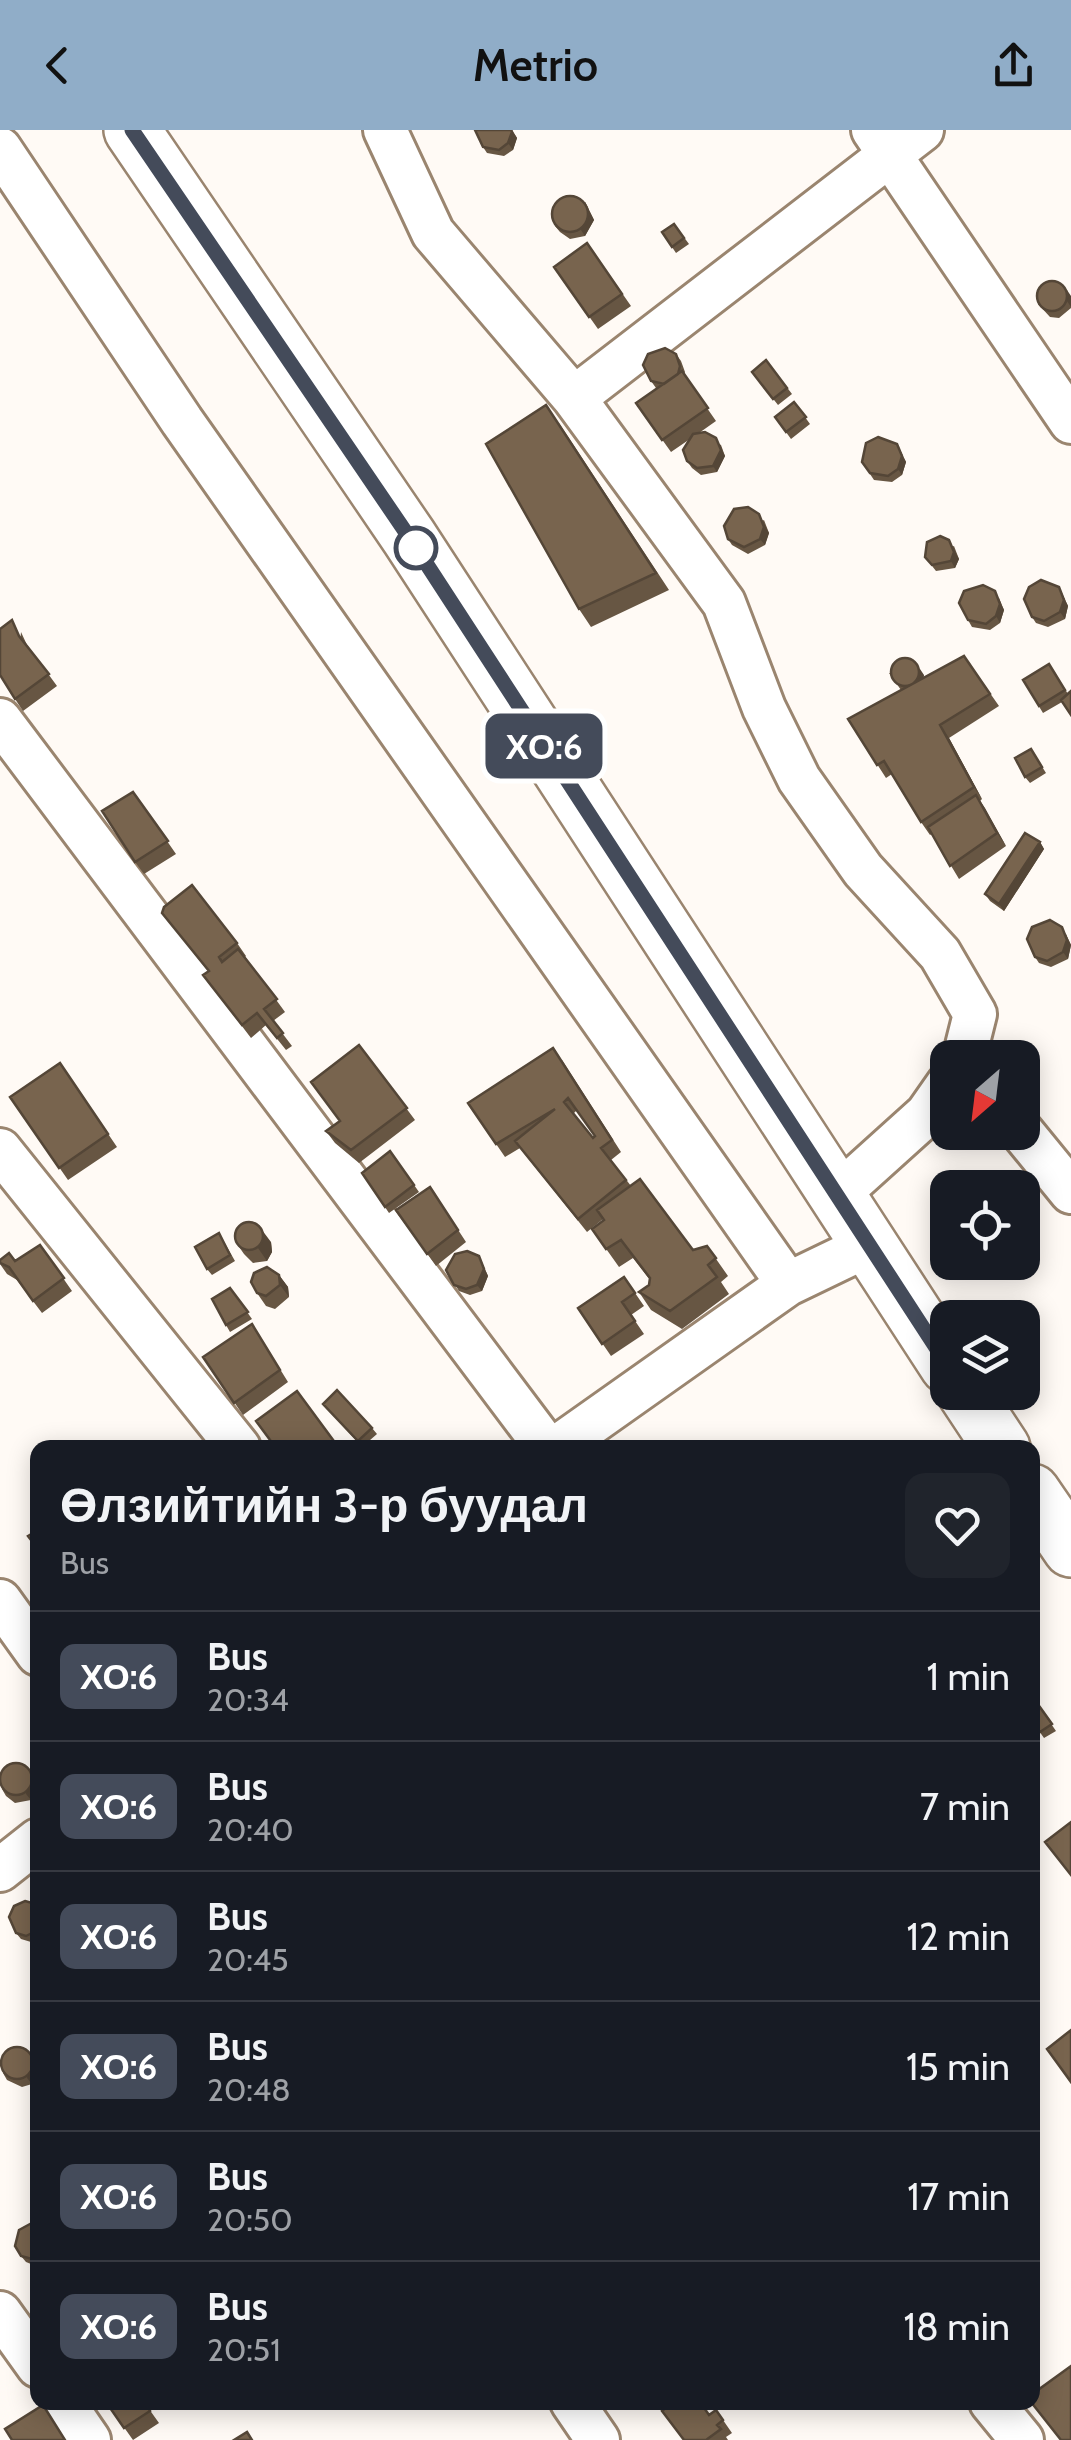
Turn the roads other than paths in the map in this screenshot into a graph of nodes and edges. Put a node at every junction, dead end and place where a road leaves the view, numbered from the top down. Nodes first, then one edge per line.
1 (132, 130) edge
2 (385, 130) edge
3 (894, 138) edge
4 (0, 150) edge
5 (574, 398) junction
6 (1071, 422) edge
7 (0, 720) edge
8 (968, 1040) edge
9 (930, 1111) edge
10 (0, 1150) edge
11 (1037, 1150) edge
12 (1071, 1192) edge
13 (835, 1197) junction
14 (866, 1246) junction
15 (788, 1284) junction
16 (930, 1340) edge
17 (977, 1410) edge
18 (233, 1440) edge
19 (541, 1440) edge
20 (567, 1440) edge
21 (997, 1440) edge
22 (1040, 1504) edge
23 (1071, 1550) edge
24 (0, 1602) edge
25 (30, 1643) edge
26 (30, 1846) edge
27 (0, 1870) edge
28 (0, 2312) edge
29 (30, 2355) edge
30 (68, 2410) edge
31 (577, 2410) edge
32 (998, 2410) edge
33 (89, 2440) edge
34 (598, 2440) edge
35 (1022, 2440) edge

1 - 13 main road
2 - 5 street
3 - 5 street
3 - 6 street
4 - 15 street
5 - 8 street
7 - 19 street
9 - 13 street
10 - 18 street
11 - 12 street
13 - 14 main road
14 - 15 street
14 - 16 main road
15 - 20 street
17 - 21 main road
22 - 23 main road
24 - 25 street
26 - 27 street
28 - 29 street
30 - 33 street
31 - 34 street
32 - 35 street

